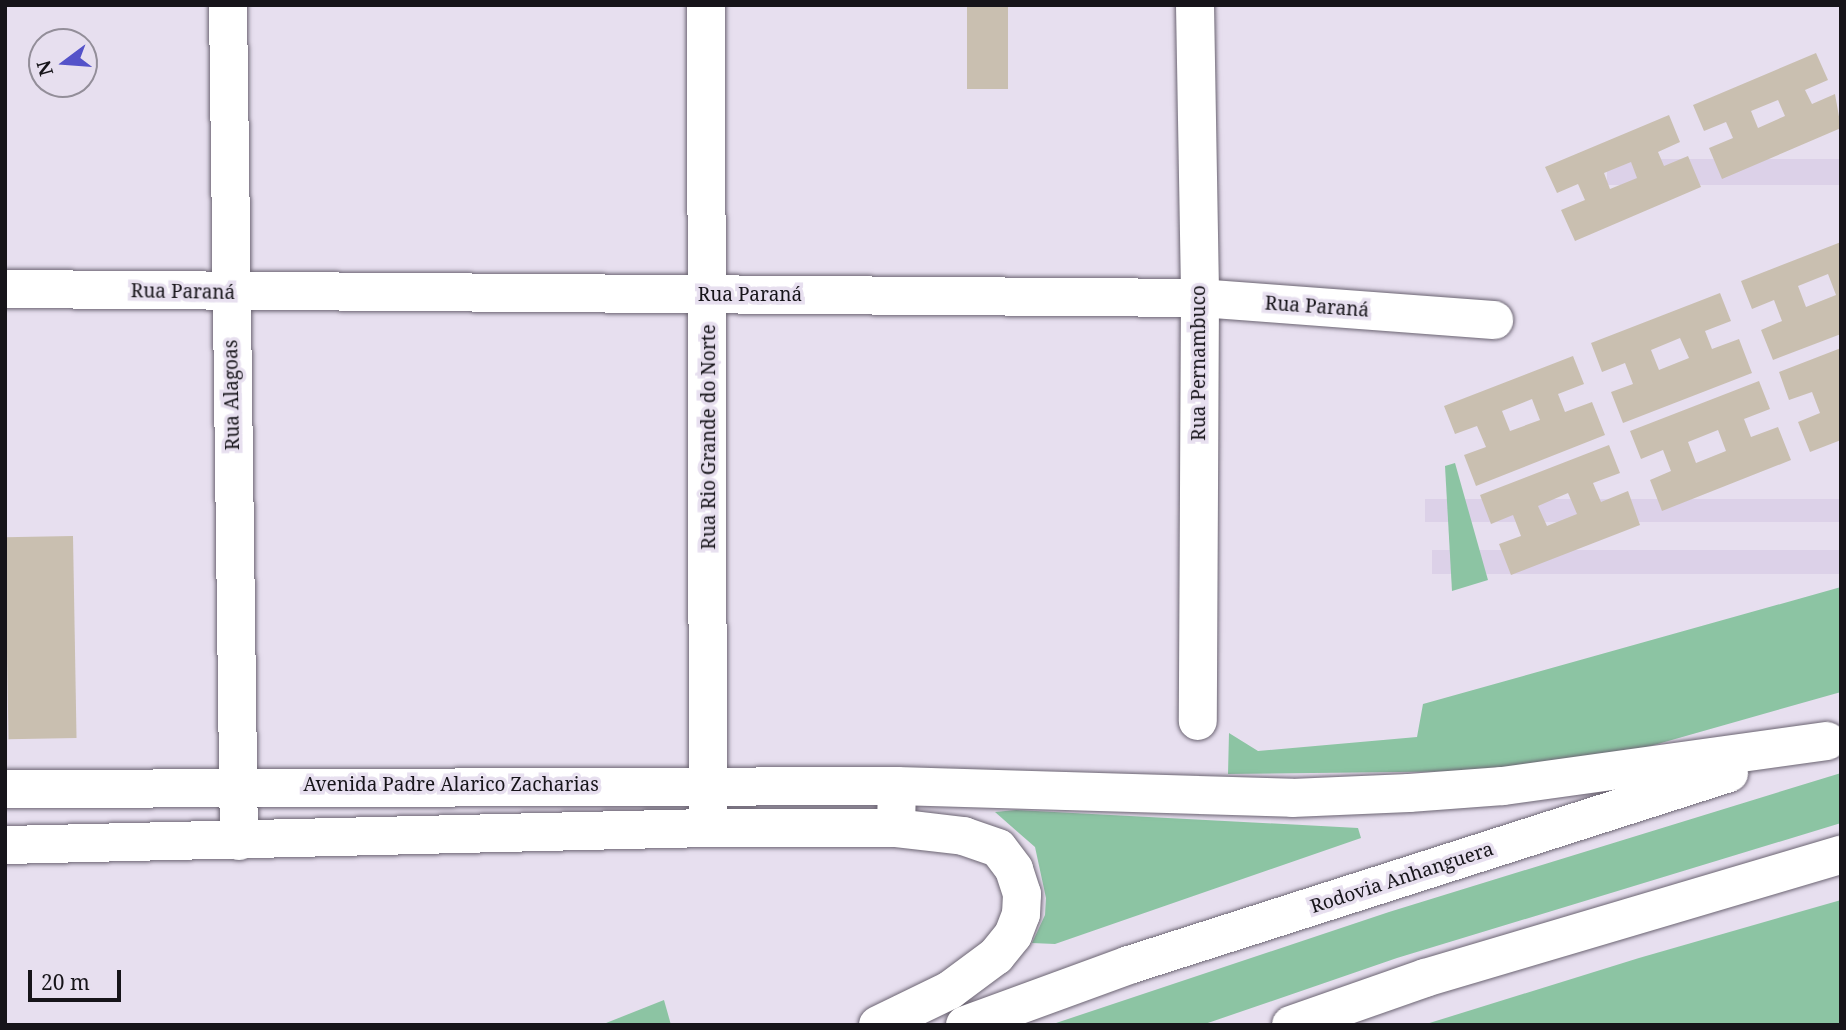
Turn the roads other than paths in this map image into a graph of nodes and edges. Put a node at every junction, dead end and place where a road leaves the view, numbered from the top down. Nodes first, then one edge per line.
1 (229, 5) edge
2 (706, 5) edge
3 (1195, 5) edge
4 (5, 289) edge
5 (230, 293) junction
6 (709, 295) junction
7 (1200, 298) junction
8 (1494, 320) dead end
9 (1198, 721) dead end
10 (1834, 739) edge
11 (237, 785) junction
12 (710, 786) junction
13 (897, 786) junction
14 (5, 789) edge
15 (707, 828) junction
16 (896, 828) junction
17 (239, 841) junction
18 (5, 845) edge
19 (1841, 855) edge
20 (878, 1025) edge
21 (965, 1025) edge
22 (1291, 1025) edge

1 - 5 main road, Rua Alagoas
2 - 6 main road, Rua Rio Grande do Norte
3 - 7 main road, Rua Pernambuco
4 - 5 main road, Rua Paraná
5 - 6 main road, Rua Paraná
5 - 11 main road, Rua Alagoas
6 - 7 main road, Rua Paraná
6 - 12 main road, Rua Rio Grande do Norte
7 - 8 main road, Rua Paraná
7 - 9 main road, Rua Pernambuco
10 - 13 main road, Avenida Padre Alarico Zacharias
10 - 21 main road, Rodovia Anhanguera
11 - 12 main road, Avenida Padre Alarico Zacharias
11 - 14 main road, Avenida Padre Alarico Zacharias
11 - 17 main road, Rua Alagoas
12 - 13 main road, Avenida Padre Alarico Zacharias
12 - 15 main road, Rua Rio Grande do Norte
13 - 16 main road
15 - 16 main road
15 - 17 main road
16 - 20 main road
17 - 18 main road
19 - 22 main road

